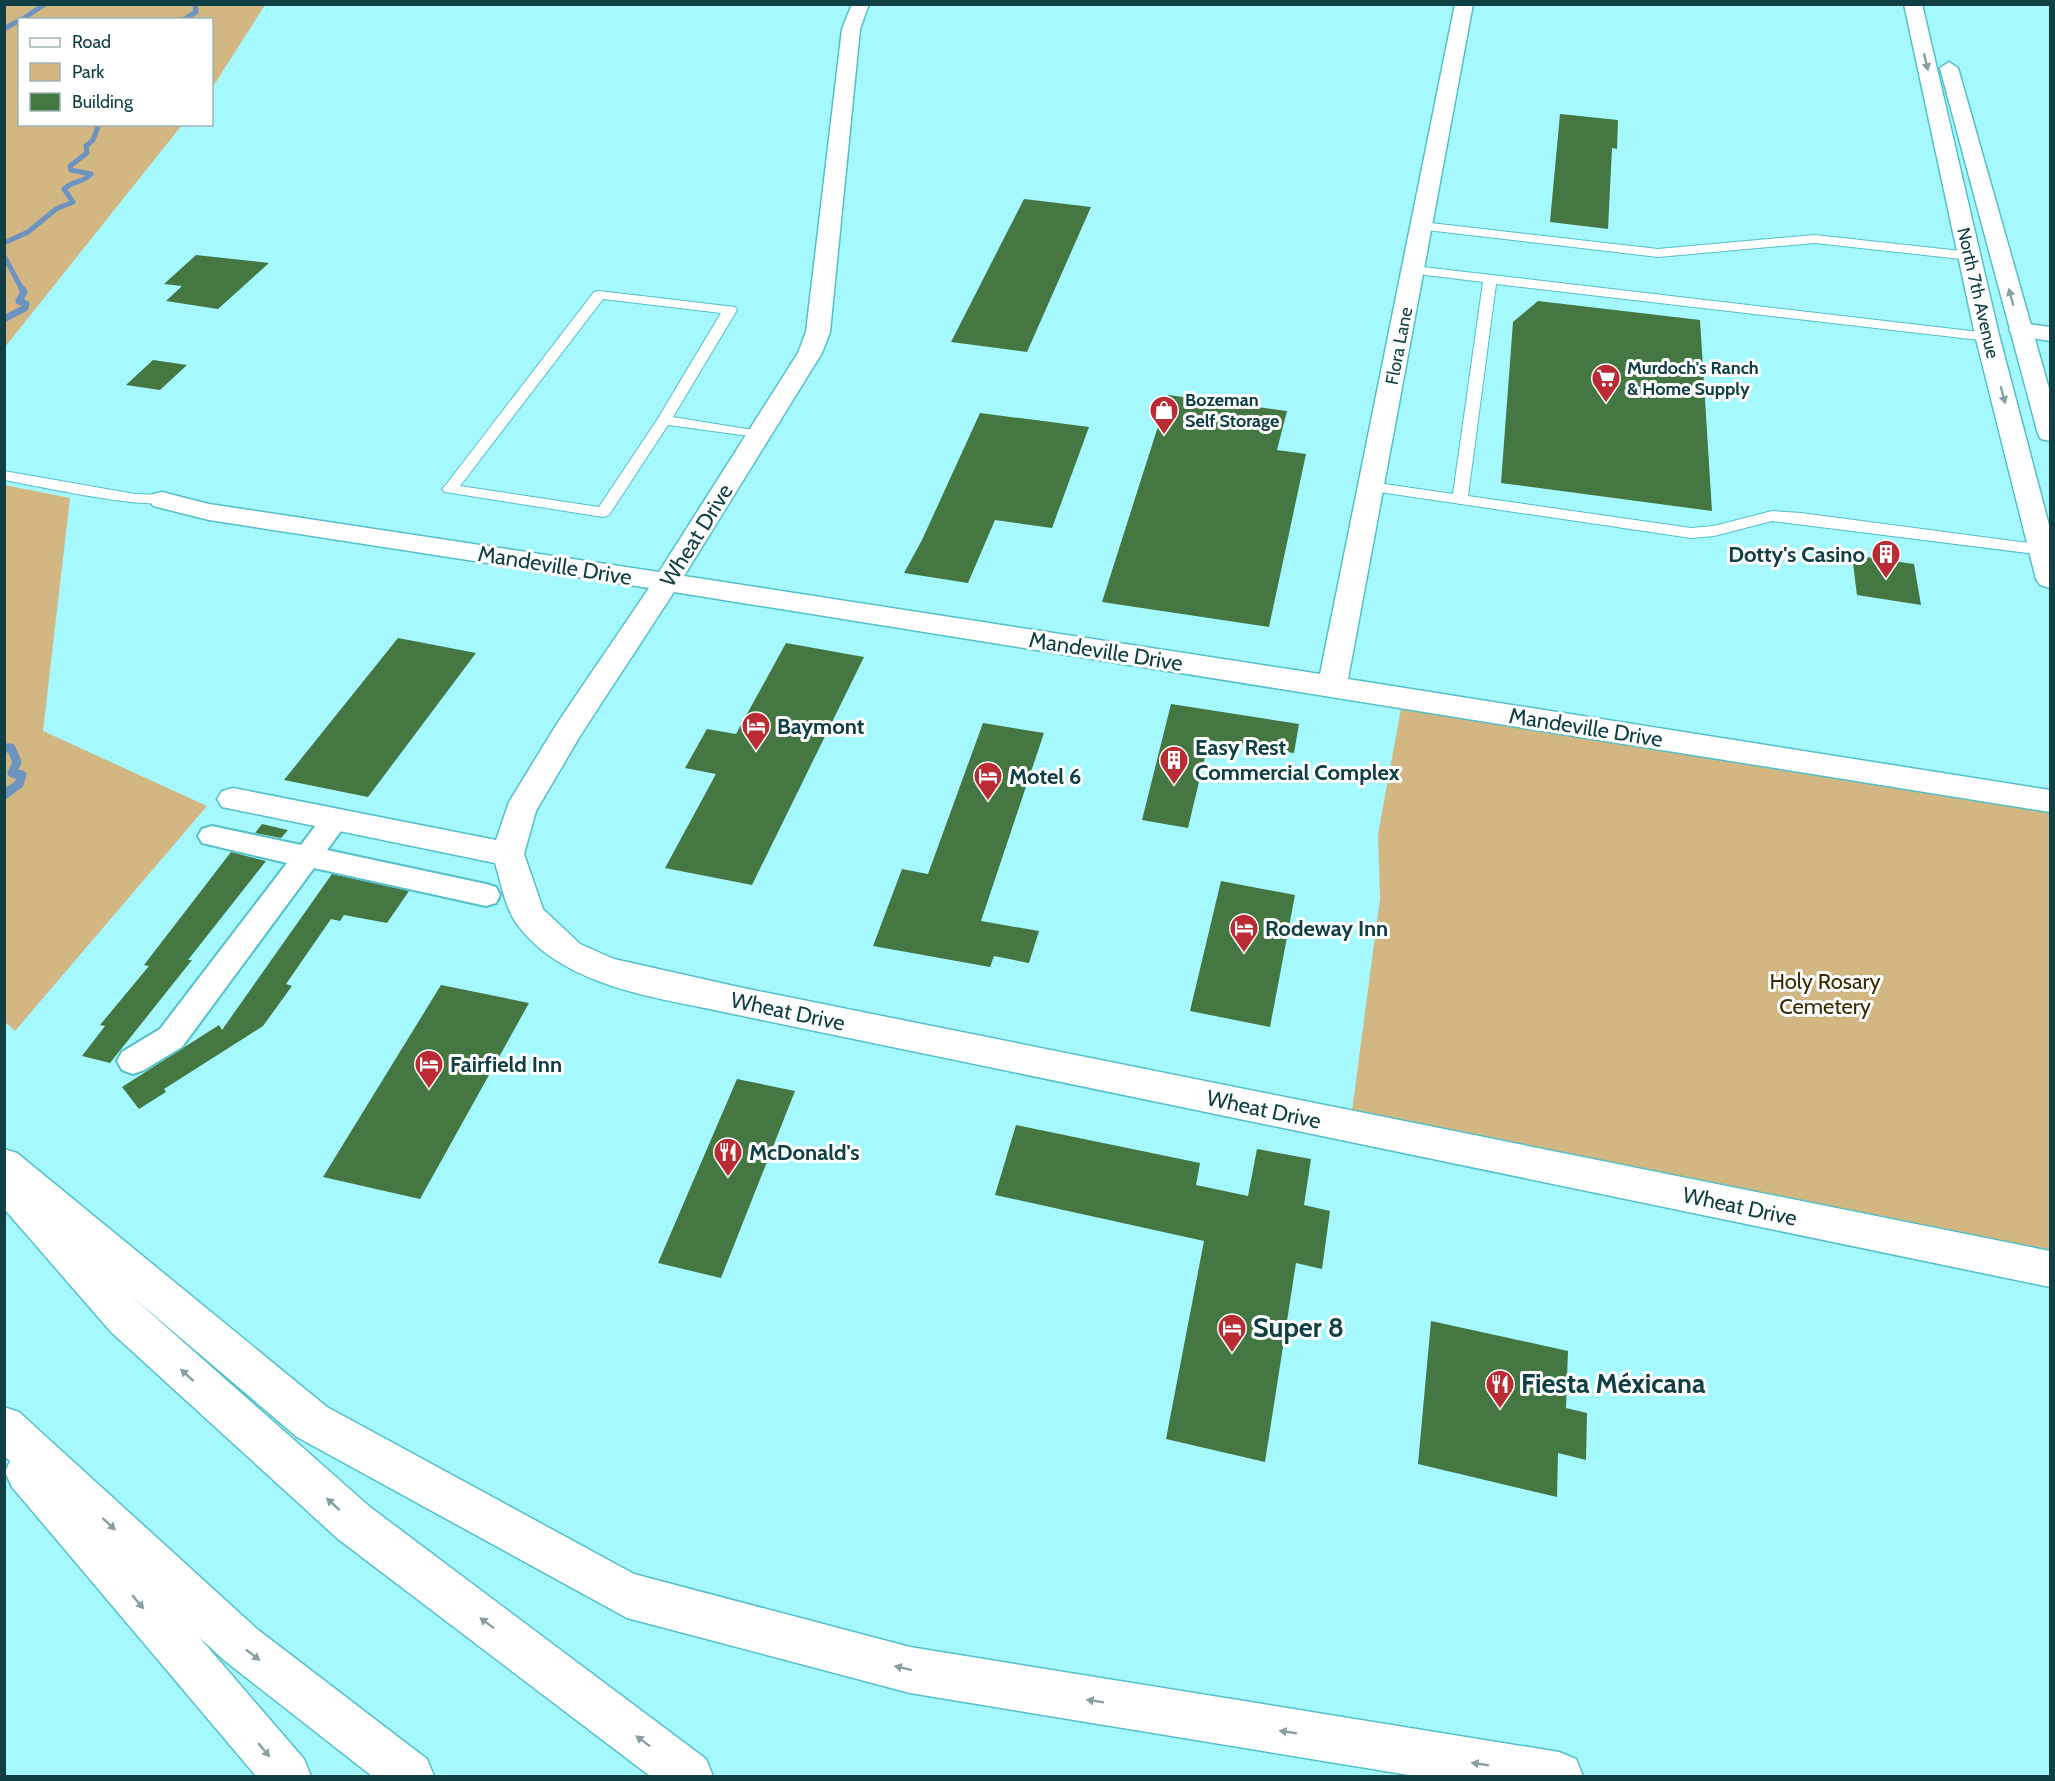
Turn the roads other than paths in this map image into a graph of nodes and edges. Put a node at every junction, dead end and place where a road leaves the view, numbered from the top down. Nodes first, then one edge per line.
1 (861, 4) edge
2 (1464, 4) edge
3 (1913, 4) edge
4 (1931, 4) edge
5 (1422, 226) junction
6 (1970, 256) junction
7 (1414, 270) junction
8 (1490, 279) junction
9 (2021, 330) junction
10 (2050, 334) edge
11 (1988, 338) junction
12 (664, 420) junction
13 (2050, 434) edge
14 (759, 435) junction
15 (4, 475) edge
16 (1371, 487) junction
17 (1460, 499) junction
18 (162, 500) joint
19 (2043, 550) junction
20 (2050, 579) edge
21 (667, 582) junction
22 (1332, 687) junction
23 (233, 799) dead end
24 (2050, 801) edge
25 (335, 819) junction
26 (212, 836) dead end
27 (508, 854) junction
28 (307, 856) junction
29 (486, 895) dead end
30 (133, 1061) dead end
31 (4, 1165) edge
32 (4, 1181) edge
33 (2050, 1269) edge
34 (4, 1427) edge
35 (4, 1445) edge
36 (287, 1776) edge
37 (410, 1776) edge
38 (689, 1776) edge
39 (1559, 1776) edge

1 - 14 main road, Wheat Drive
2 - 5 main road, Flora Lane
3 -> 6 main road, North 7th Avenue
9 -> 4 main road, North 7th Avenue
5 - 6 lane
5 - 7 main road, Flora Lane
6 - 11 main road, North 7th Avenue
7 - 8 lane
7 - 16 main road, Flora Lane
8 - 11 lane
8 - 17 lane
9 - 10 main road
9 - 13 main road, North 7th Avenue
11 -> 19 main road, North 7th Avenue
12 - 12 lane
12 - 14 lane
14 - 21 main road, Wheat Drive
15 - 18 lane
16 - 17 lane
16 - 22 main road, Flora Lane
17 - 19 lane
18 - 21 main road, Mandeville Drive
19 - 20 main road, North 7th Avenue
21 - 22 main road, Mandeville Drive
21 - 27 main road, Wheat Drive
22 - 24 main road, Mandeville Drive
23 - 25 main road
25 - 27 main road
25 - 28 street
26 - 28 street
27 - 33 main road, Wheat Drive
28 - 29 street
28 - 30 street
39 -> 31 main road
38 -> 32 main road
34 -> 37 main road
35 -> 36 main road

